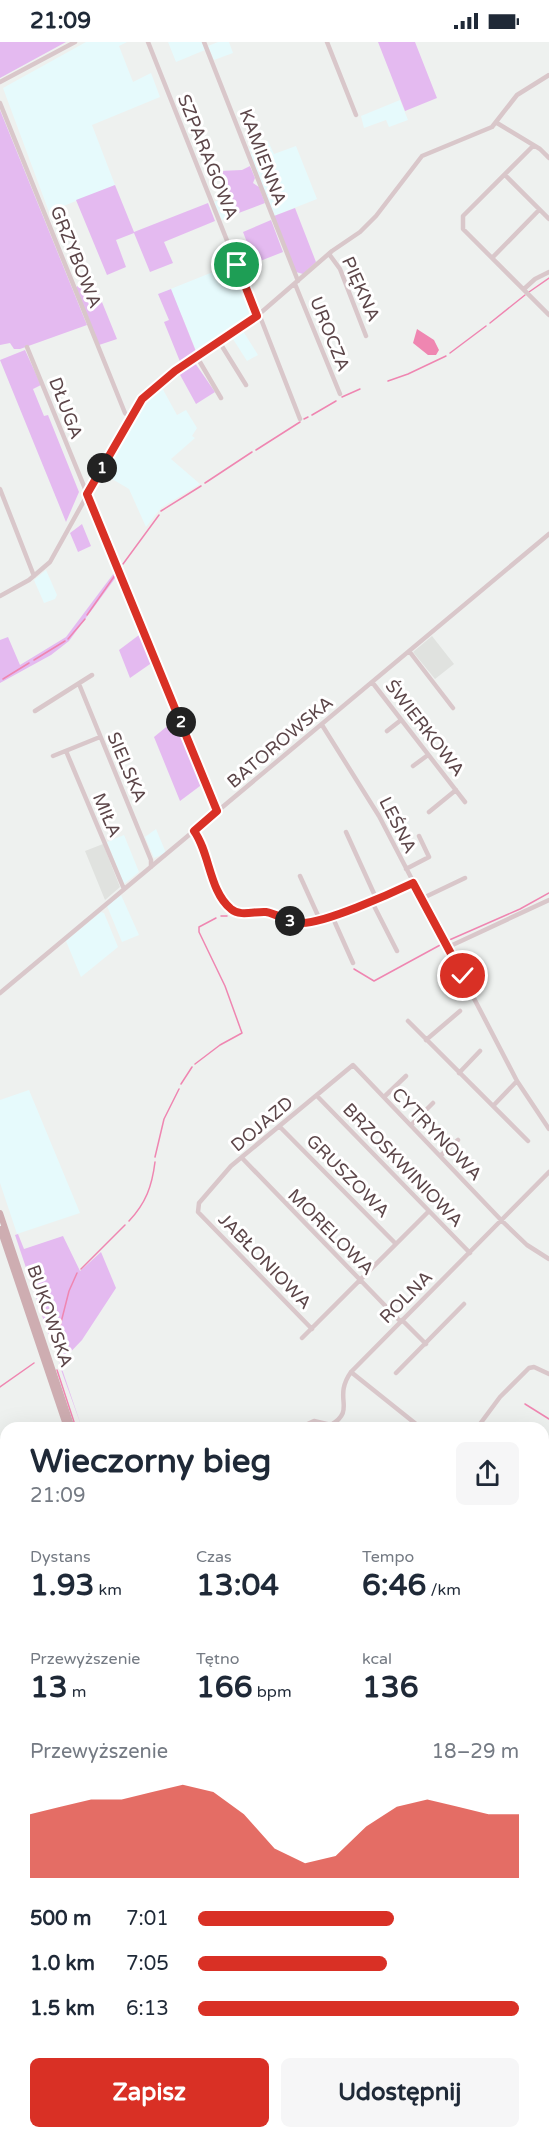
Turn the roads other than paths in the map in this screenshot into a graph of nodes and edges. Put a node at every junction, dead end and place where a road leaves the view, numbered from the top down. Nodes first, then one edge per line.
1 (75, 42) edge
2 (148, 42) edge
3 (204, 42) edge
4 (327, 42) edge
5 (549, 75) edge
6 (0, 82) edge
7 (0, 103) edge
8 (356, 115) dead end
9 (497, 123) junction
10 (533, 146) junction
11 (549, 158) edge
12 (505, 175) junction
13 (539, 210) junction
14 (549, 219) edge
15 (329, 254) junction
16 (492, 258) junction
17 (549, 272) edge
18 (297, 283) junction
19 (524, 289) junction
20 (258, 315) junction
21 (549, 315) edge
22 (366, 336) dead end
23 (220, 343) junction
24 (27, 347) dead end
25 (197, 357) junction
26 (246, 385) dead end
27 (340, 394) dead end
28 (221, 398) dead end
29 (130, 418) junction
30 (300, 419) dead end
31 (0, 489) edge
32 (87, 494) junction
33 (549, 535) edge
34 (34, 576) junction
35 (0, 596) edge
36 (409, 651) junction
37 (92, 675) dead end
38 (372, 682) junction
39 (79, 684) junction
40 (453, 708) dead end
41 (35, 711) dead end
42 (401, 720) junction
43 (322, 724) junction
44 (387, 731) dead end
45 (100, 736) junction
46 (66, 751) junction
47 (428, 755) junction
48 (53, 756) dead end
49 (413, 766) dead end
50 (456, 790) junction
51 (465, 802) dead end
52 (217, 811) junction
53 (429, 812) dead end
54 (194, 831) junction
55 (345, 832) dead end
56 (419, 836) dead end
57 (154, 861) junction
58 (405, 869) junction
59 (300, 876) dead end
60 (465, 878) dead end
61 (413, 883) junction
62 (124, 889) junction
63 (374, 899) junction
64 (421, 899) junction
65 (549, 900) edge
66 (332, 916) junction
67 (320, 920) junction
68 (446, 948) junction
69 (397, 951) dead end
70 (353, 963) dead end
71 (0, 993) edge
72 (460, 1011) dead end
73 (408, 1021) dead end
74 (426, 1040) junction
75 (480, 1051) dead end
76 (353, 1065) joint
77 (459, 1073) junction
78 (406, 1076) dead end
79 (518, 1082) junction
80 (316, 1096) junction
81 (384, 1097) junction
82 (433, 1103) dead end
83 (493, 1106) junction
84 (411, 1125) junction
85 (280, 1127) junction
86 (549, 1129) edge
87 (458, 1140) dead end
88 (528, 1141) dead end
89 (440, 1156) junction
90 (243, 1159) junction
91 (549, 1172) edge
92 (429, 1211) junction
93 (198, 1212) joint
94 (0, 1213) edge
95 (502, 1221) junction
96 (0, 1229) edge
97 (396, 1244) junction
98 (470, 1253) junction
99 (549, 1259) edge
100 (360, 1281) junction
101 (464, 1304) dead end
102 (401, 1321) junction
103 (312, 1329) junction
104 (302, 1338) dead end
105 (426, 1344) junction
106 (351, 1372) junction
107 (396, 1373) dead end
108 (549, 1374) edge
109 (65, 1422) edge
110 (70, 1422) edge
111 (335, 1422) edge
112 (414, 1422) edge
113 (482, 1422) edge

1 - 6 street
2 - 20 street, SZPARAGOWA
3 - 18 street, KAMIENNA
4 - 8 street
5 - 9 street
7 - 29 street, GRZYBOWA
9 - 10 street
9 - 15 street
10 - 11 street
10 - 12 street
12 - 13 street
12 - 16 street
13 - 14 street
13 - 16 street
15 - 18 street
15 - 22 street, PIĘKNA
16 - 19 street
17 - 19 street
18 - 20 street
18 - 27 street, UROCZA
19 - 21 street
20 - 23 street
20 - 30 street, SZPARAGOWA
23 - 25 street
23 - 26 street
24 - 32 street, DŁUGA
25 - 28 street
25 - 29 street
29 - 32 street
31 - 34 street
32 - 34 street
32 - 52 street, DŁUGA
33 - 36 street, BATOROWSKA
34 - 35 street
36 - 38 street, BATOROWSKA
36 - 40 street
37 - 39 street
38 - 42 street, ŚWIERKOWA
38 - 43 street, BATOROWSKA
39 - 41 street
39 - 45 street, SIELSKA
42 - 44 street
42 - 47 street, ŚWIERKOWA
43 - 52 street, BATOROWSKA
43 - 58 street, LEŚNA
45 - 46 street
45 - 57 street, SIELSKA
46 - 48 street
46 - 62 street, MIŁA
47 - 49 street
47 - 50 street, ŚWIERKOWA
50 - 51 street, ŚWIERKOWA
50 - 53 street, ŚWIERKOWA
52 - 54 street, BATOROWSKA
54 - 57 street, BATOROWSKA
54 - 67 street
55 - 63 street
56 - 58 street
57 - 62 street, BATOROWSKA
58 - 61 street, LEŚNA
59 - 67 street
60 - 64 street
61 - 63 street
61 - 64 street, LEŚNA
62 - 71 street, BATOROWSKA
63 - 66 street
63 - 69 street
64 - 68 street, LEŚNA
65 - 68 street
66 - 67 street
66 - 70 street
68 - 79 street, LEŚNA
72 - 74 street
73 - 74 street
74 - 77 street
75 - 77 street
76 - 80 street, DOJAZD
76 - 81 street, CYTRYNOWA
77 - 83 street
78 - 81 street
79 - 83 street
79 - 86 street, LEŚNA
80 - 85 street, DOJAZD
80 - 92 street, BRZOSKWINIOWA
81 - 84 street, CYTRYNOWA
82 - 84 street
83 - 88 street
84 - 89 street, CYTRYNOWA
85 - 90 street, DOJAZD
85 - 97 street, GRUSZOWA
87 - 89 street
89 - 95 street, CYTRYNOWA
90 - 93 street, DOJAZD
90 - 100 street, MORELOWA
91 - 95 street, ROLNA
92 - 97 street
92 - 98 street, BRZOSKWINIOWA
93 - 103 street, JABŁONIOWA
94 - 110 main road, BUKOWSKA
95 - 98 street, ROLNA
95 - 99 street, CYTRYNOWA
96 - 109 main road, BUKOWSKA
97 - 100 street
98 - 102 street, ROLNA
100 - 102 street, MORELOWA
100 - 103 street
101 - 105 street
102 - 105 street, MORELOWA
102 - 106 street, ROLNA
103 - 104 street
105 - 107 street
106 - 111 street, ROLNA
106 - 112 street
108 - 113 street

